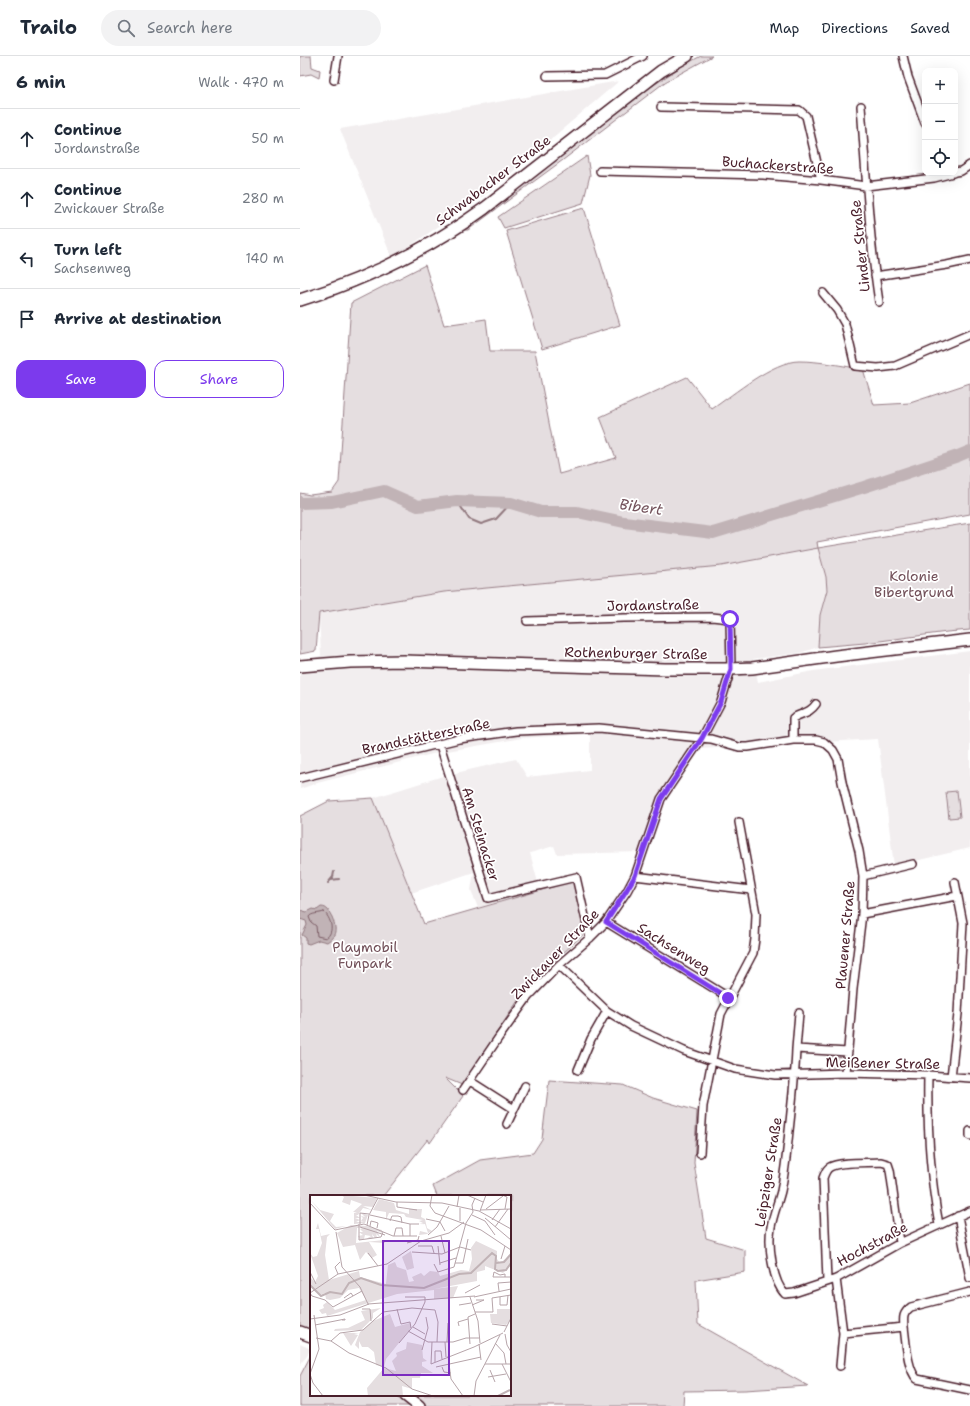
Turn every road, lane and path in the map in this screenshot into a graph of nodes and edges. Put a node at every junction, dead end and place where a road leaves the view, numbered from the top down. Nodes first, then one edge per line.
1 (338, 56) edge
2 (643, 56) edge
3 (687, 56) edge
4 (903, 56) edge
5 (547, 76) dead end
6 (334, 80) dead end
7 (861, 106) dead end
8 (661, 107) dead end
9 (922, 115) edge
10 (970, 165) edge
11 (600, 171) dead end
12 (958, 172) edge
13 (934, 176) edge
14 (821, 180) junction
15 (866, 186) junction
16 (970, 260) edge
17 (875, 276) junction
18 (823, 293) dead end
19 (300, 300) edge
20 (879, 302) dead end
21 (970, 334) edge
22 (527, 621) dead end
23 (970, 640) edge
24 (300, 666) edge
25 (731, 669) junction
26 (816, 704) dead end
27 (702, 738) junction
28 (794, 740) junction
29 (440, 745) junction
30 (300, 778) edge
31 (739, 822) dead end
32 (913, 864) dead end
33 (635, 876) junction
34 (863, 876) junction
35 (955, 882) dead end
36 (751, 890) junction
37 (957, 896) junction
38 (862, 914) junction
39 (606, 922) junction
40 (590, 938) junction
41 (559, 965) junction
42 (728, 998) junction
43 (607, 1011) junction
44 (799, 1013) dead end
45 (796, 1049) junction
46 (848, 1052) junction
47 (712, 1062) junction
48 (578, 1070) dead end
49 (846, 1073) junction
50 (795, 1076) junction
51 (928, 1076) junction
52 (950, 1077) junction
53 (970, 1078) edge
54 (470, 1081) junction
55 (526, 1086) dead end
56 (463, 1090) dead end
57 (514, 1109) junction
58 (507, 1124) dead end
59 (970, 1131) edge
60 (970, 1136) edge
61 (700, 1153) dead end
62 (970, 1211) edge
63 (958, 1216) junction
64 (939, 1225) junction
65 (900, 1243) junction
66 (970, 1278) edge
67 (836, 1279) junction
68 (827, 1281) junction
69 (970, 1292) edge
70 (785, 1294) joint
71 (904, 1327) junction
72 (300, 1332) edge
73 (843, 1333) junction
74 (310, 1336) edge
75 (840, 1366) dead end
76 (970, 1390) edge
77 (405, 1396) edge
78 (419, 1406) edge

1 - 6 street
2 - 5 street
3 - 19 main road, Schwabacher Straße
4 - 9 street
7 - 15 street, Linder Straße
8 - 14 street
10 - 12 street, Buchackerstraße
11 - 14 street, Buchackerstraße
13 - 15 street, Buchackerstraße
14 - 15 street, Buchackerstraße
15 - 17 street, Linder Straße
16 - 17 street
17 - 20 street, Linder Straße
18 - 21 street
22 - 25 street, Jordanstraße
23 - 25 main road, Rothenburger Straße
24 - 25 main road, Rothenburger Straße
25 - 27 street, Zwickauer Straße
26 - 28 street
27 - 28 street, Plauener Straße
27 - 29 street, Brandstätterstraße
27 - 33 street, Zwickauer Straße
28 - 34 street, Plauener Straße
29 - 30 street, Brandstätterstraße
29 - 40 street, Am Steinacker
31 - 36 street
32 - 34 street
33 - 36 street
33 - 39 street, Zwickauer Straße
34 - 38 street, Plauener Straße
35 - 37 street
36 - 42 street
37 - 38 street
37 - 52 street
38 - 46 street, Plauener Straße
39 - 40 street, Zwickauer Straße
39 - 42 street, Sachsenweg
40 - 41 street, Zwickauer Straße
41 - 43 street, Meißener Straße
41 - 54 street, Zwickauer Straße
42 - 47 street
43 - 47 street, Meißener Straße
43 - 48 street
44 - 45 street, Leipziger Straße
45 - 46 street
45 - 50 street, Leipziger Straße
46 - 49 street, Plauener Straße
47 - 50 street, Meißener Straße
47 - 61 street
49 - 50 street, Meißener Straße
49 - 51 street, Meißener Straße
50 - 70 street, Leipziger Straße
51 - 52 street, Meißener Straße
51 - 64 street
52 - 53 street, Meißener Straße
54 - 56 street, Zwickauer Straße
54 - 57 street
55 - 57 street
57 - 58 street
59 - 60 street
62 - 63 street, Hochstraße
63 - 64 street, Hochstraße
63 - 66 street
64 - 65 street, Hochstraße
65 - 67 street, Hochstraße
65 - 68 street
67 - 68 street, Hochstraße
67 - 73 street
68 - 70 street, Hochstraße
69 - 71 street
71 - 73 street
71 - 76 street
72 - 74 main road
73 - 75 street
77 - 78 main road

